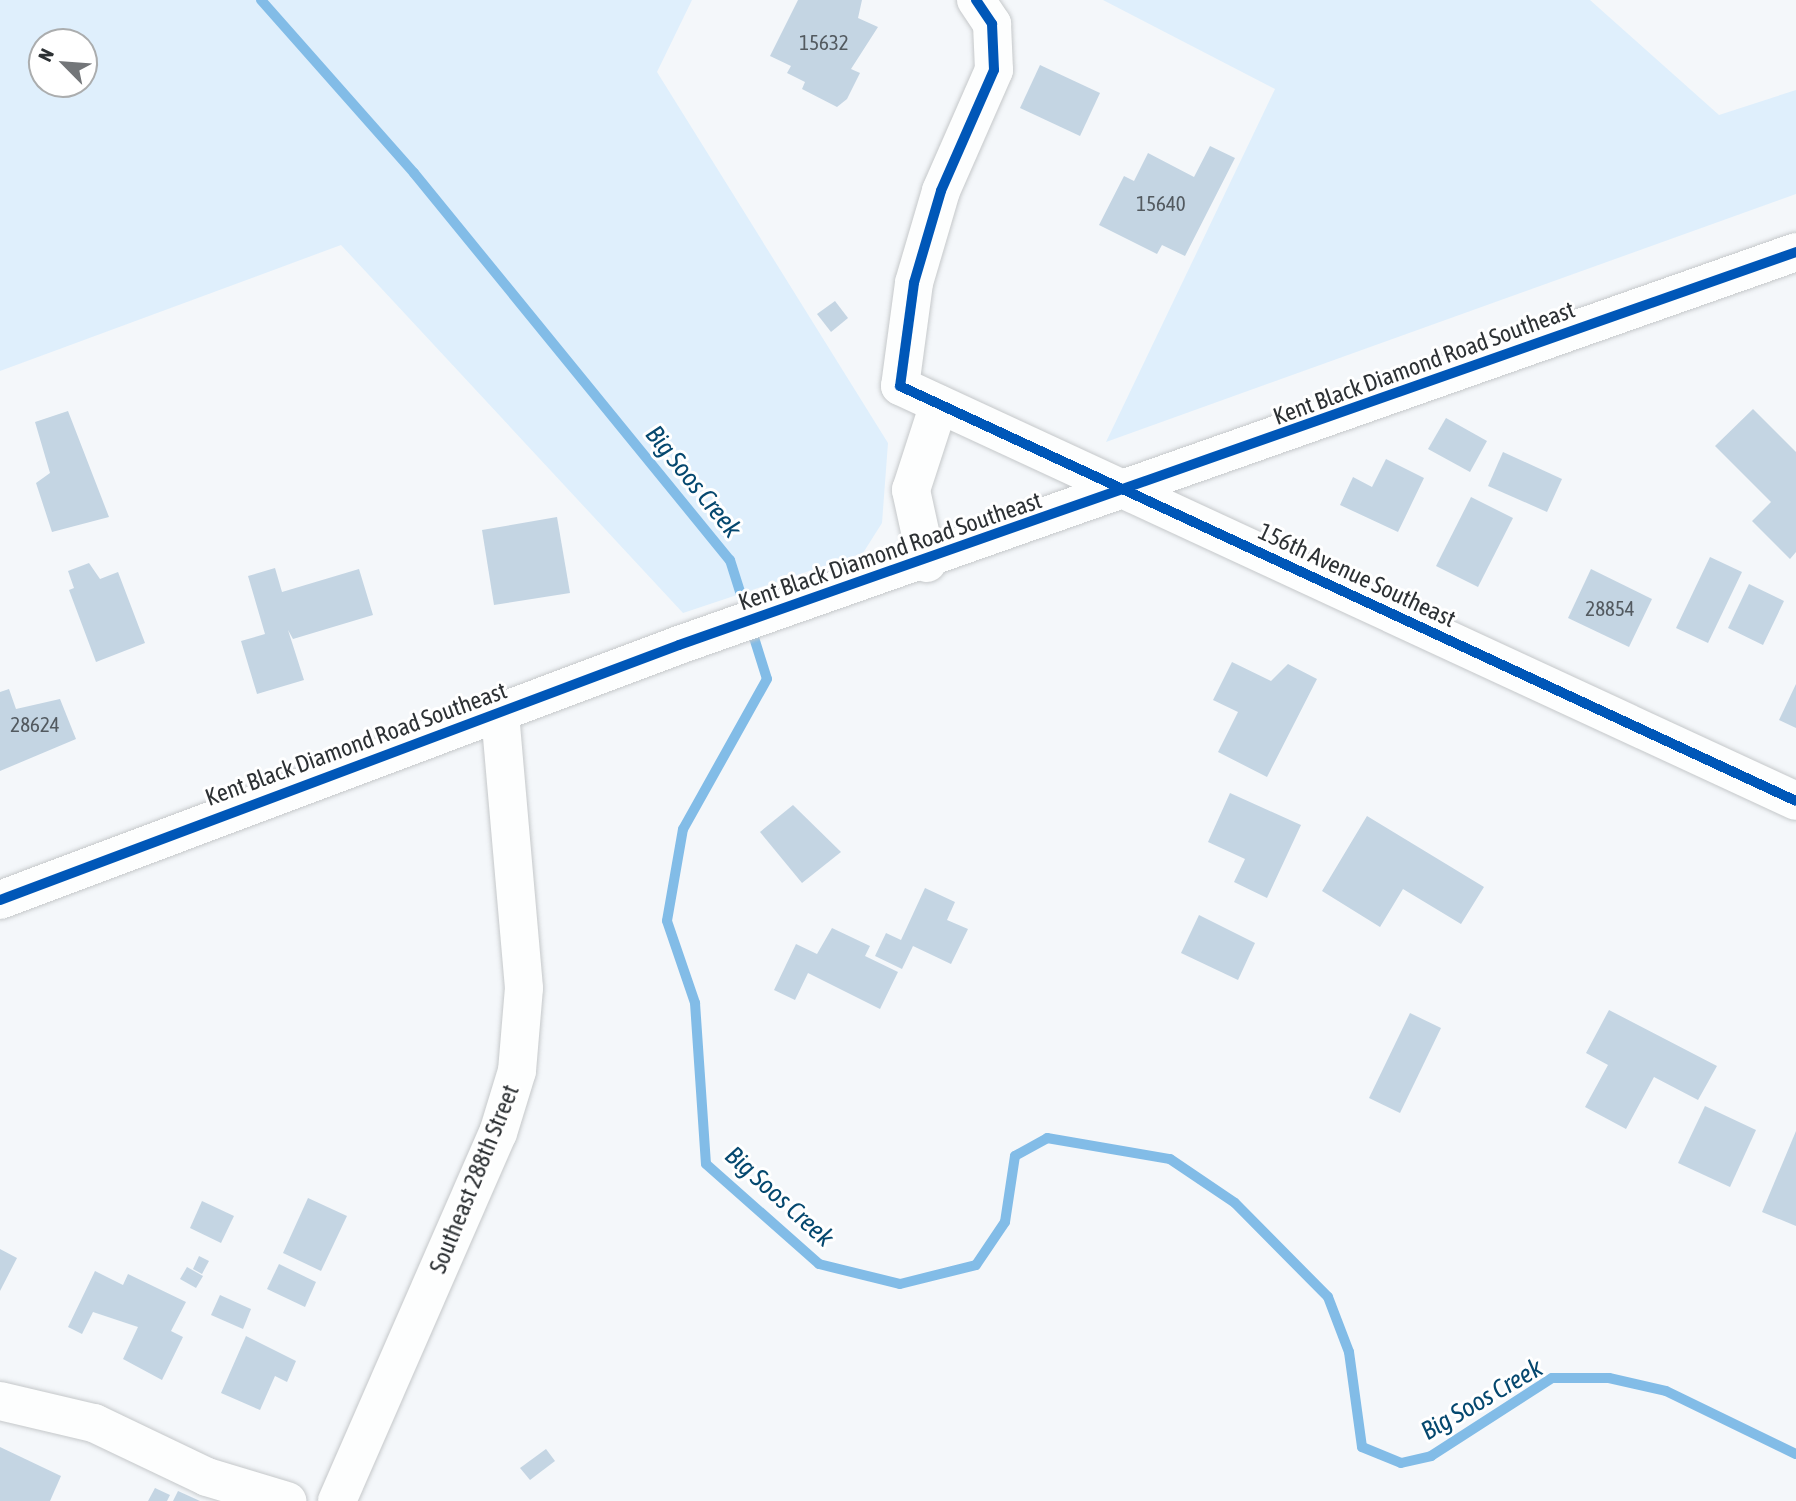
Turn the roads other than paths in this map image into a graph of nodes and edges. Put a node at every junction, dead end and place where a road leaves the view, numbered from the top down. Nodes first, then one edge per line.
1 (976, 0) edge
2 (1796, 252) edge
3 (939, 404) junction
4 (1126, 492) junction
5 (926, 563) junction
6 (500, 713) junction
7 (1796, 801) edge
8 (0, 900) edge
9 (0, 1401) edge
10 (287, 1501) edge
11 (337, 1501) edge

1 - 3 street, 156th Avenue Southeast
2 - 4 street, Kent Black Diamond Road Southeast
3 - 4 street, 156th Avenue Southeast
3 - 5 street
4 - 5 street, Kent Black Diamond Road Southeast
4 - 7 street, 156th Avenue Southeast
5 - 6 street, Kent Black Diamond Road Southeast
6 - 8 street, Kent Black Diamond Road Southeast
6 - 11 street, Southeast 288th Street
9 - 10 street

